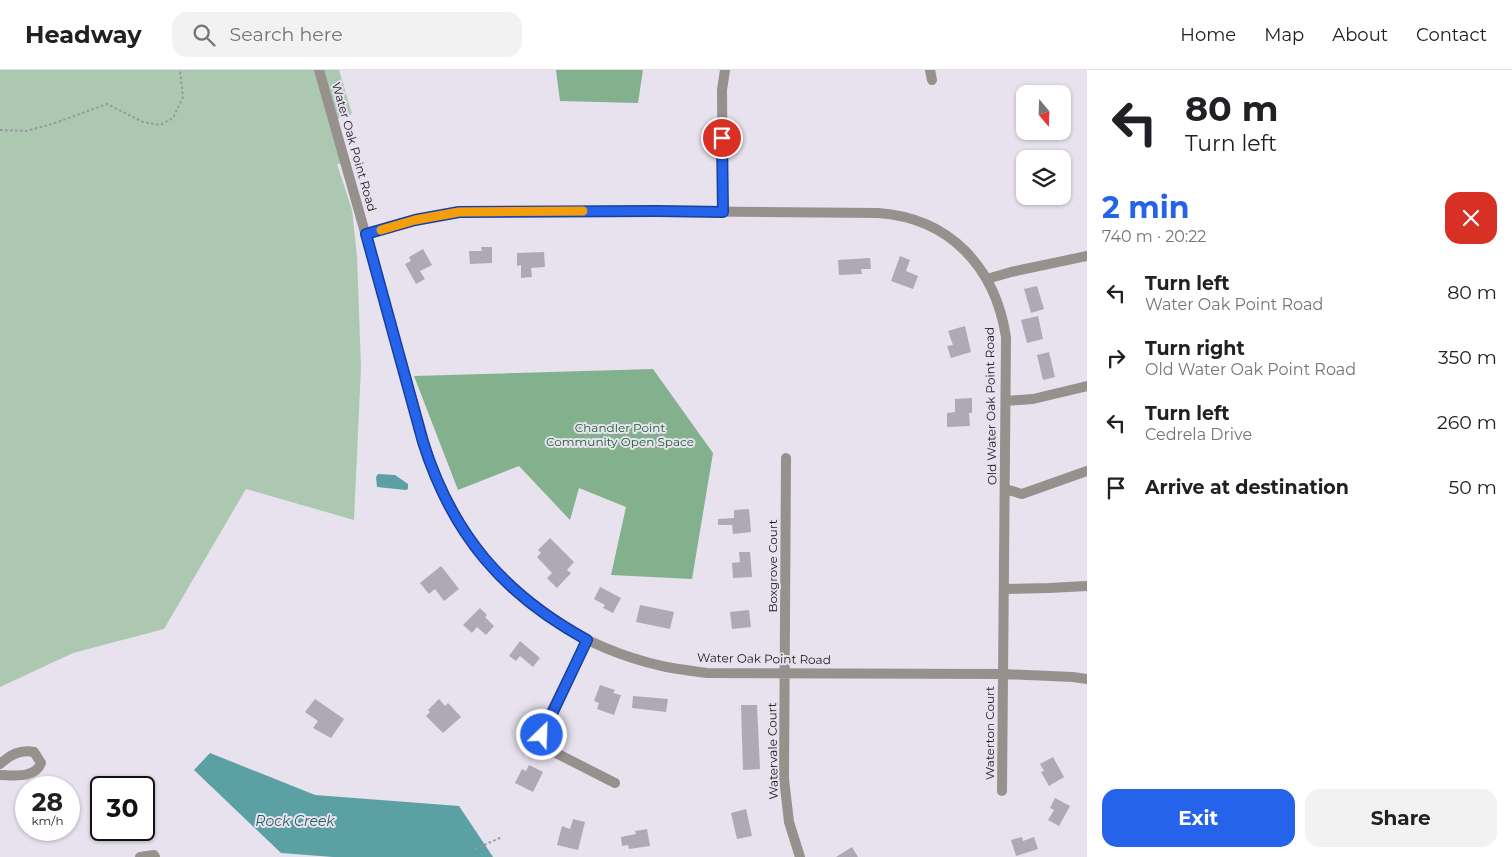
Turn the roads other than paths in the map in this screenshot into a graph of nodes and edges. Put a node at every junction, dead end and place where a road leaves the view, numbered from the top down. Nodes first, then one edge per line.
1 (319, 70) edge
2 (724, 70) edge
3 (723, 212) junction
4 (366, 234) junction
5 (1087, 256) edge
6 (987, 279) junction
7 (1087, 386) edge
8 (1006, 401) junction
9 (786, 458) dead end
10 (1087, 471) edge
11 (1004, 489) junction
12 (1087, 586) edge
13 (1004, 589) junction
14 (587, 640) junction
15 (785, 673) junction
16 (1003, 674) junction
17 (1087, 680) edge
18 (0, 764) edge
19 (0, 775) edge
20 (615, 783) dead end
21 (1002, 791) dead end
22 (140, 857) edge
23 (155, 857) edge
24 (800, 857) edge

1 - 4 street, Water Oak Point Road
2 - 3 street
3 - 4 street, Old Water Oak Point Road
3 - 6 street, Old Water Oak Point Road
4 - 14 street, Water Oak Point Road
5 - 6 street
6 - 8 street, Old Water Oak Point Road
7 - 8 street
8 - 11 street, Old Water Oak Point Road
9 - 15 street, Boxgrove Court
10 - 11 street
11 - 13 street, Old Water Oak Point Road
12 - 13 street
13 - 16 street, Old Water Oak Point Road
14 - 15 street, Water Oak Point Road
14 - 20 street
15 - 16 street, Water Oak Point Road
15 - 24 street, Watervale Court
16 - 17 street, Water Oak Point Road
16 - 21 street, Waterton Court
18 - 19 street
22 - 23 street

